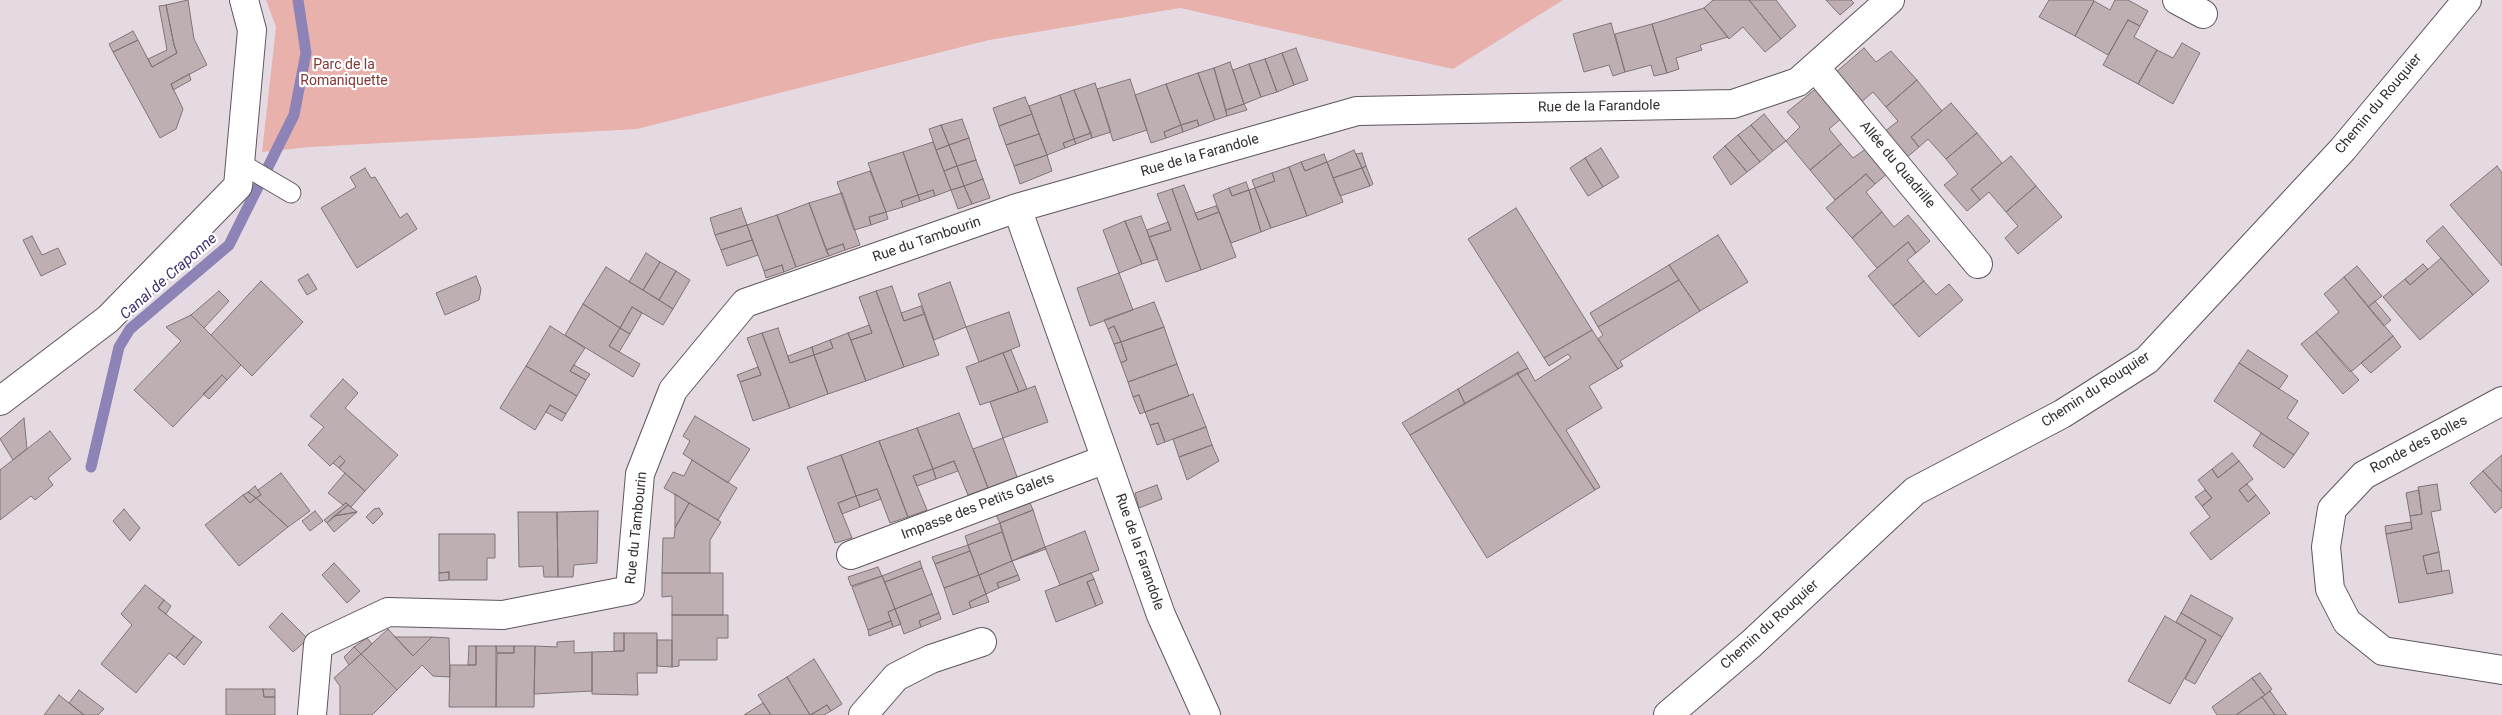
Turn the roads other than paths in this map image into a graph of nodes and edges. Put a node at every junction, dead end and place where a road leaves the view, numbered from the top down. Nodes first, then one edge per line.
1 (244, 0) edge
2 (1890, 0) edge
3 (2177, 0) edge
4 (2466, 0) edge
5 (2203, 14) dead end
6 (1815, 67) junction
7 (240, 163) junction
8 (291, 193) dead end
9 (1017, 208) junction
10 (1978, 264) dead end
11 (2502, 400) edge
12 (0, 401) edge
13 (1106, 460) junction
14 (851, 555) dead end
15 (982, 642) dead end
16 (2502, 670) edge
17 (312, 715) edge
18 (863, 715) edge
19 (1206, 715) edge
20 (1668, 715) edge

1 - 7 street
2 - 6 street, Rue de la Farandole
3 - 5 street
4 - 20 street, Chemin du Rouquier
6 - 9 street, Rue de la Farandole
6 - 10 street, Allée du Quadrille
7 - 8 lane
7 - 12 street
9 - 13 street, Rue de la Farandole
9 - 17 street, Rue du Tambourin
11 - 16 street, Ronde des Bolles
13 - 14 street, Impasse des Petits Galets
13 - 19 street, Rue de la Farandole
15 - 18 street

